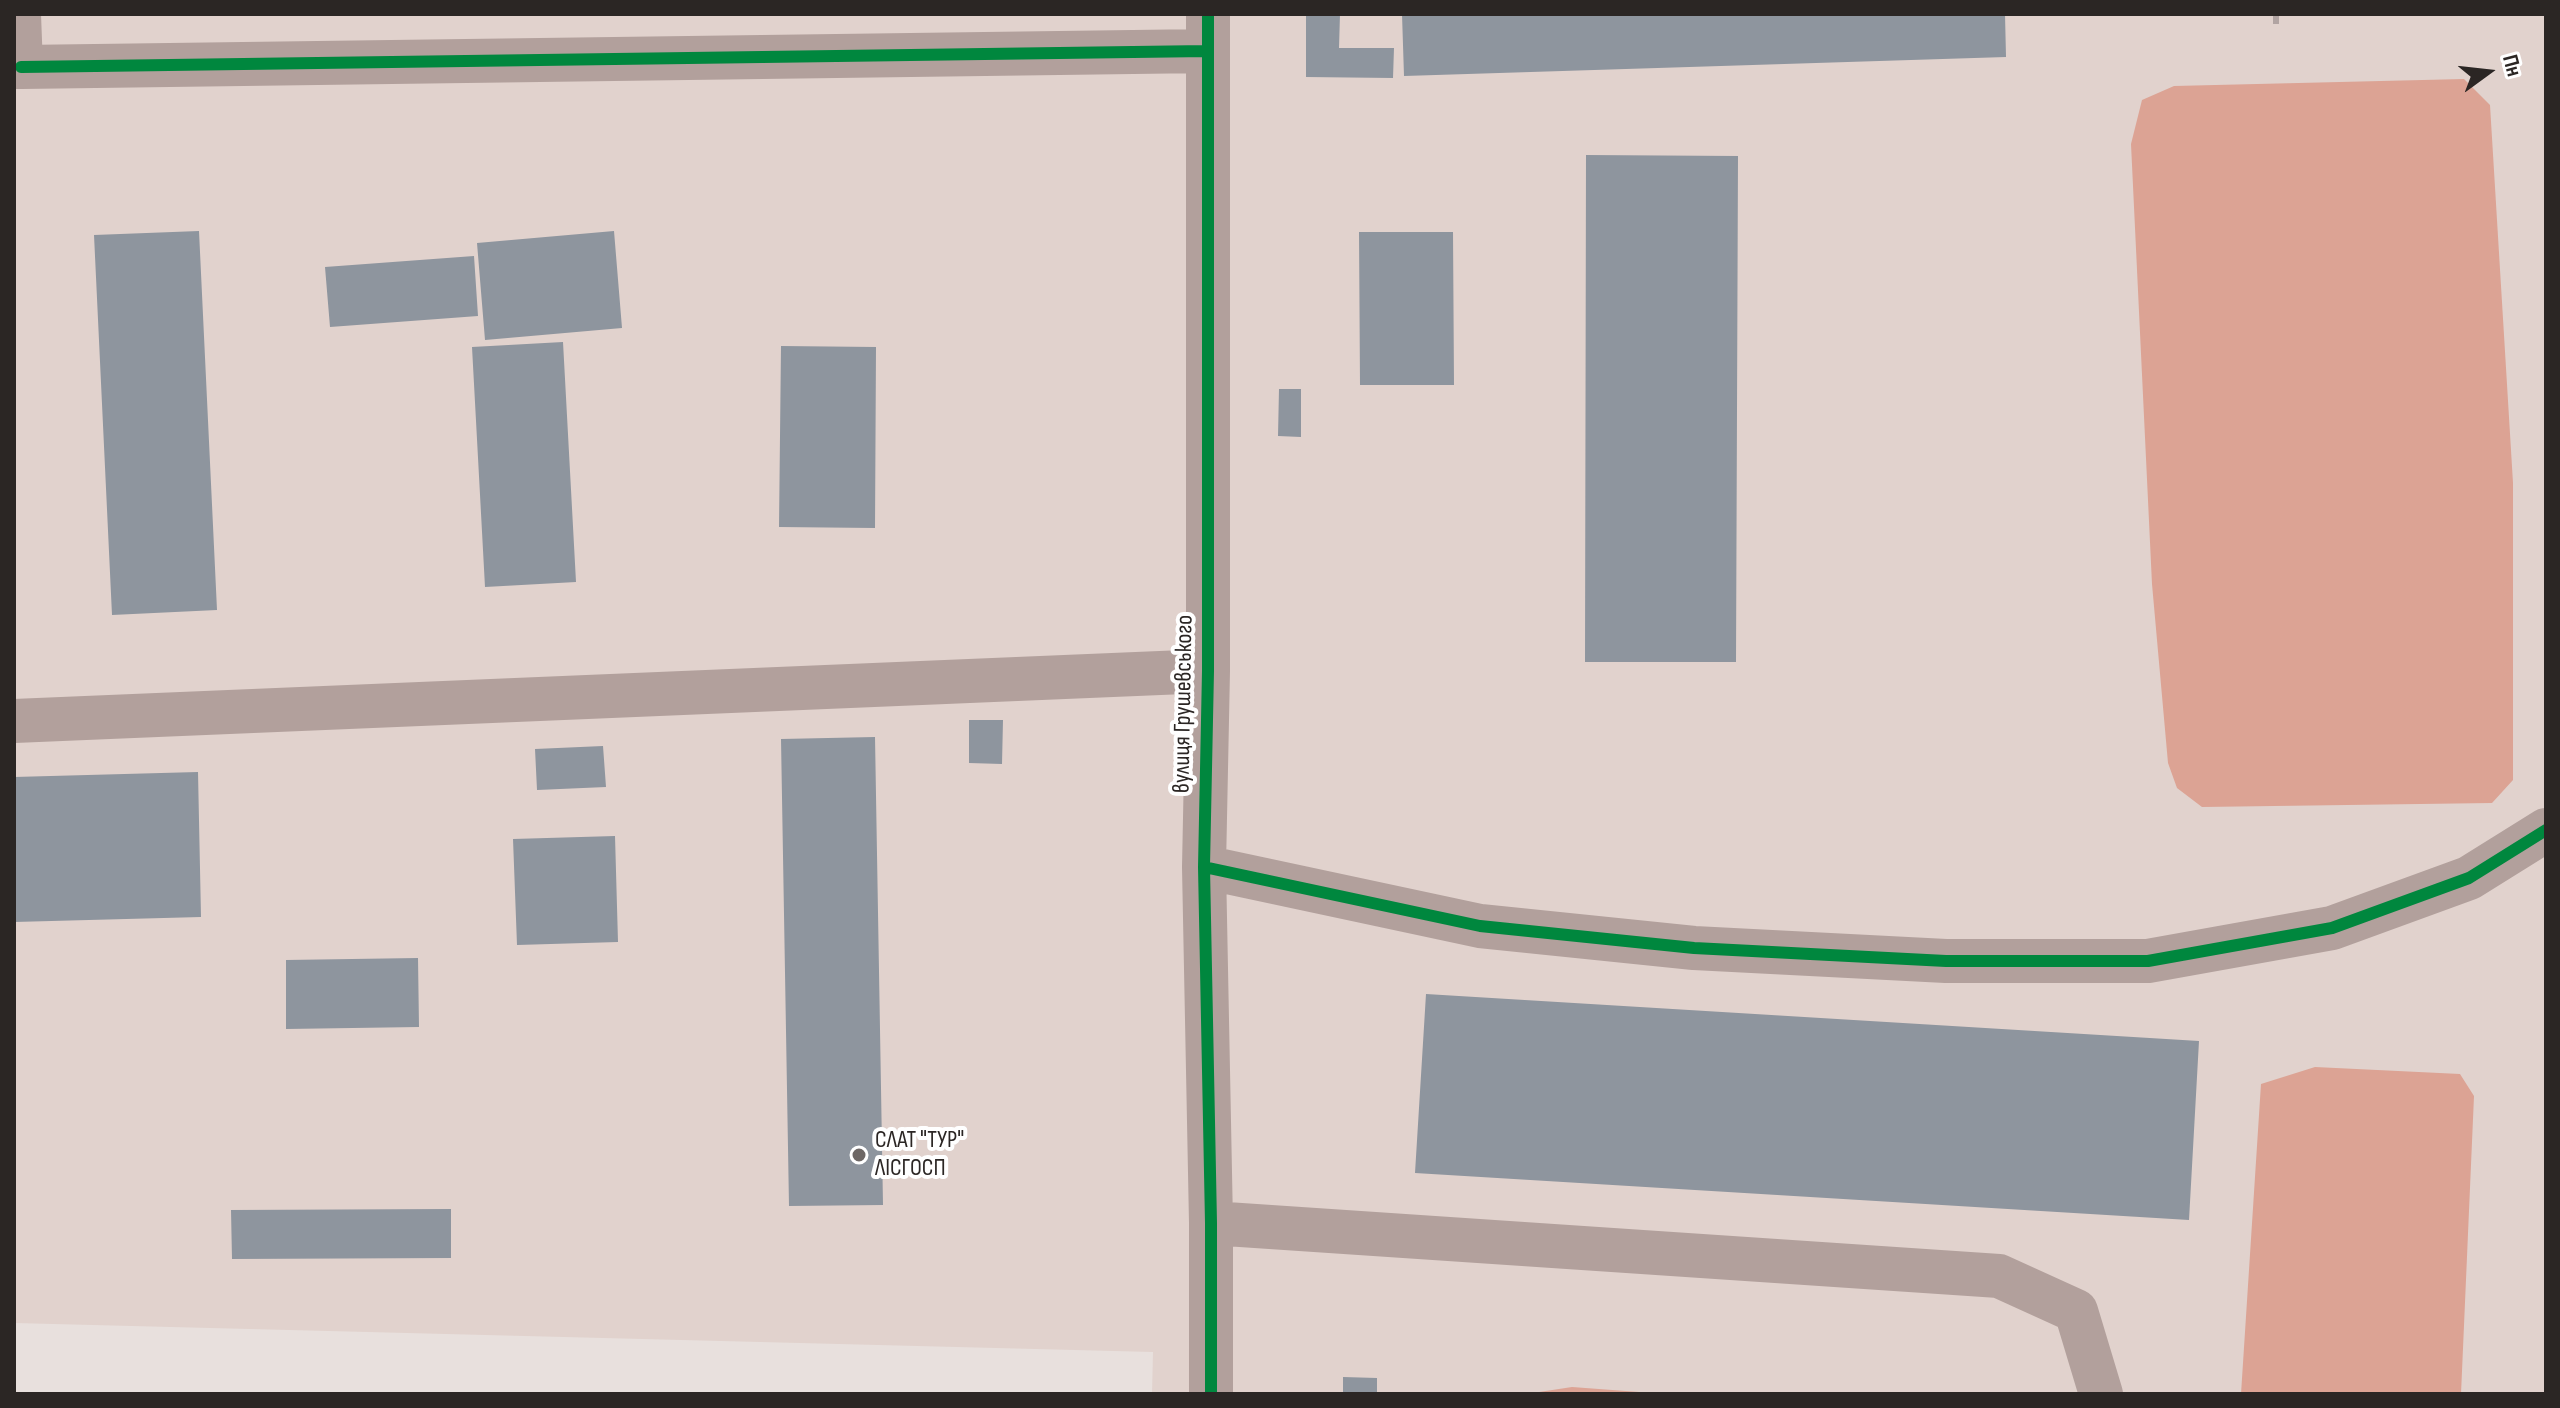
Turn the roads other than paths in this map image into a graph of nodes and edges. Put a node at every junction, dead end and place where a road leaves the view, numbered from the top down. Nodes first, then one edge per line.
1 (19, 14) edge
2 (1208, 32) edge
3 (18, 67) edge
4 (1208, 671) junction
5 (14, 721) edge
6 (2546, 830) edge
7 (1204, 867) junction
8 (1211, 1223) junction
9 (1211, 1394) edge
10 (2101, 1394) edge

1 - 3 street
2 - 3 street
2 - 4 street, вулиця Грушевського
4 - 5 street
4 - 7 street, вулиця Грушевського
6 - 7 street
7 - 8 street, вулиця Грушевського
8 - 9 street, вулиця Грушевського
8 - 10 street

